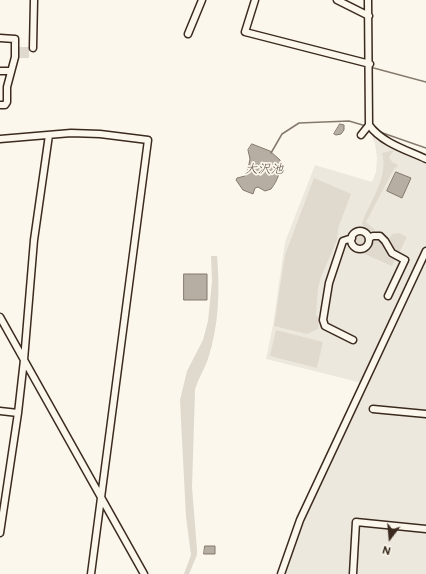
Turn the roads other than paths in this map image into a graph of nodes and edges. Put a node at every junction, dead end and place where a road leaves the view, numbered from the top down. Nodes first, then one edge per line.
1 (34, 0) edge
2 (202, 0) edge
3 (255, 0) edge
4 (337, 0) edge
5 (368, 0) edge
6 (369, 16) junction
7 (188, 34) dead end
8 (0, 38) edge
9 (33, 48) dead end
10 (370, 64) junction
11 (0, 71) edge
12 (11, 71) junction
13 (0, 105) edge
14 (369, 125) junction
15 (49, 135) junction
16 (361, 135) dead end
17 (0, 139) edge
18 (426, 160) edge
19 (352, 238) junction
20 (369, 238) junction
21 (426, 251) edge
22 (388, 296) dead end
23 (0, 317) edge
24 (353, 340) dead end
25 (24, 360) junction
26 (373, 409) dead end
27 (0, 411) edge
28 (18, 413) junction
29 (426, 414) edge
30 (101, 498) junction
31 (426, 529) edge
32 (0, 533) edge
33 (91, 574) edge
34 (144, 574) edge
35 (281, 574) edge
36 (353, 574) edge

1 - 9 street
2 - 7 street
3 - 10 street
4 - 6 street
5 - 6 street
6 - 10 street
8 - 12 street
10 - 14 street
11 - 12 street
12 - 13 street
14 - 16 street
14 - 18 street
15 - 17 street
15 - 25 street
15 - 30 street
19 - 20 street
19 - 20 street
19 - 24 street
20 - 22 street
21 - 35 street
23 - 25 street
25 - 28 street
25 - 30 street
26 - 29 street
27 - 28 street
28 - 32 street
30 - 33 street
30 - 34 street
31 - 36 street

